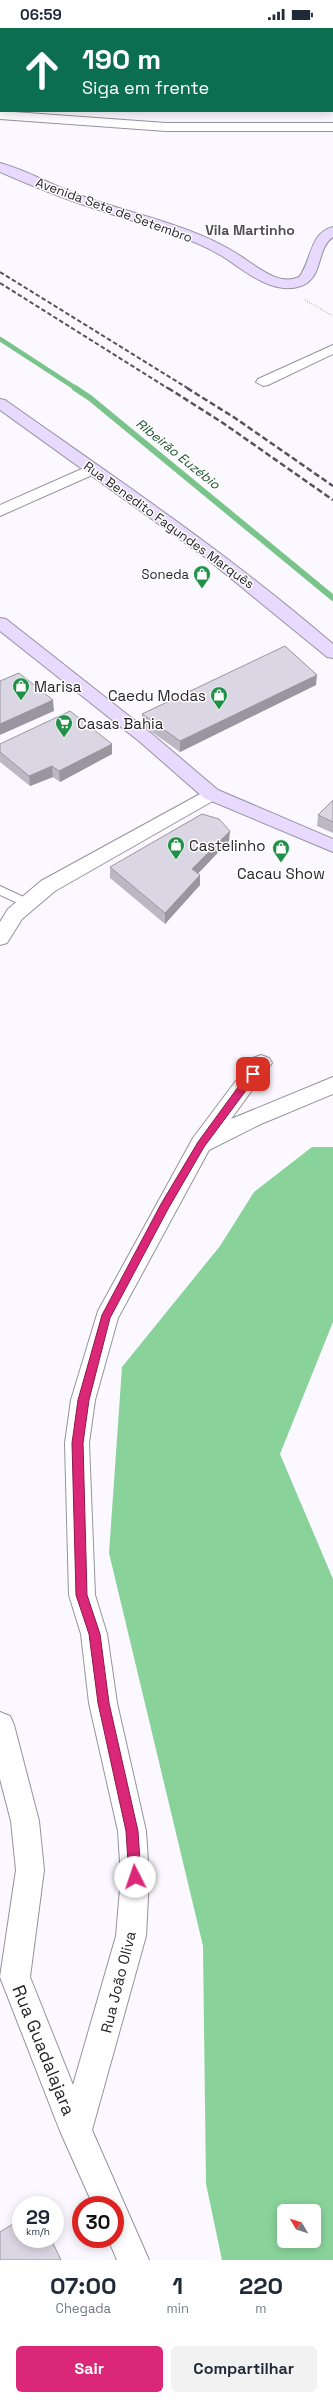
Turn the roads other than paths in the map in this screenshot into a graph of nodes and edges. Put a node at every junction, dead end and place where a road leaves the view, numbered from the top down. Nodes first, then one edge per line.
1 (192, 114) dead end
2 (0, 116) edge
3 (166, 127) junction
4 (333, 127) edge
5 (0, 167) edge
6 (333, 231) edge
7 (333, 349) edge
8 (263, 382) dead end
9 (0, 403) edge
10 (93, 469) junction
11 (0, 511) edge
12 (0, 623) edge
13 (333, 653) edge
14 (211, 794) junction
15 (333, 846) edge
16 (0, 890) edge
17 (26, 903) junction
18 (0, 938) edge
19 (261, 1063) dead end
20 (333, 1085) edge
21 (201, 1144) junction
22 (0, 1725) edge
23 (8, 1980) edge
24 (76, 2131) junction
25 (105, 2196) edge
26 (124, 2238) edge
27 (134, 2260) edge

1 - 3 street
2 - 3 street
3 - 4 street
5 - 6 main road, Avenida Sete de Setembro
7 - 8 street
9 - 10 main road, Rua Benedito Fagundes Marquês
10 - 11 street
10 - 13 main road, Rua Benedito Fagundes Marquês
12 - 14 main road
14 - 15 main road
14 - 17 street
16 - 17 lane
17 - 18 street
19 - 21 street, Rua João Oliva
20 - 21 street
21 - 24 street, Rua João Oliva
22 - 23 street, Rua Guadalajara
23 - 24 street, Rua Guadalajara
24 - 25 street, Rua Guadalajara
26 - 27 street

